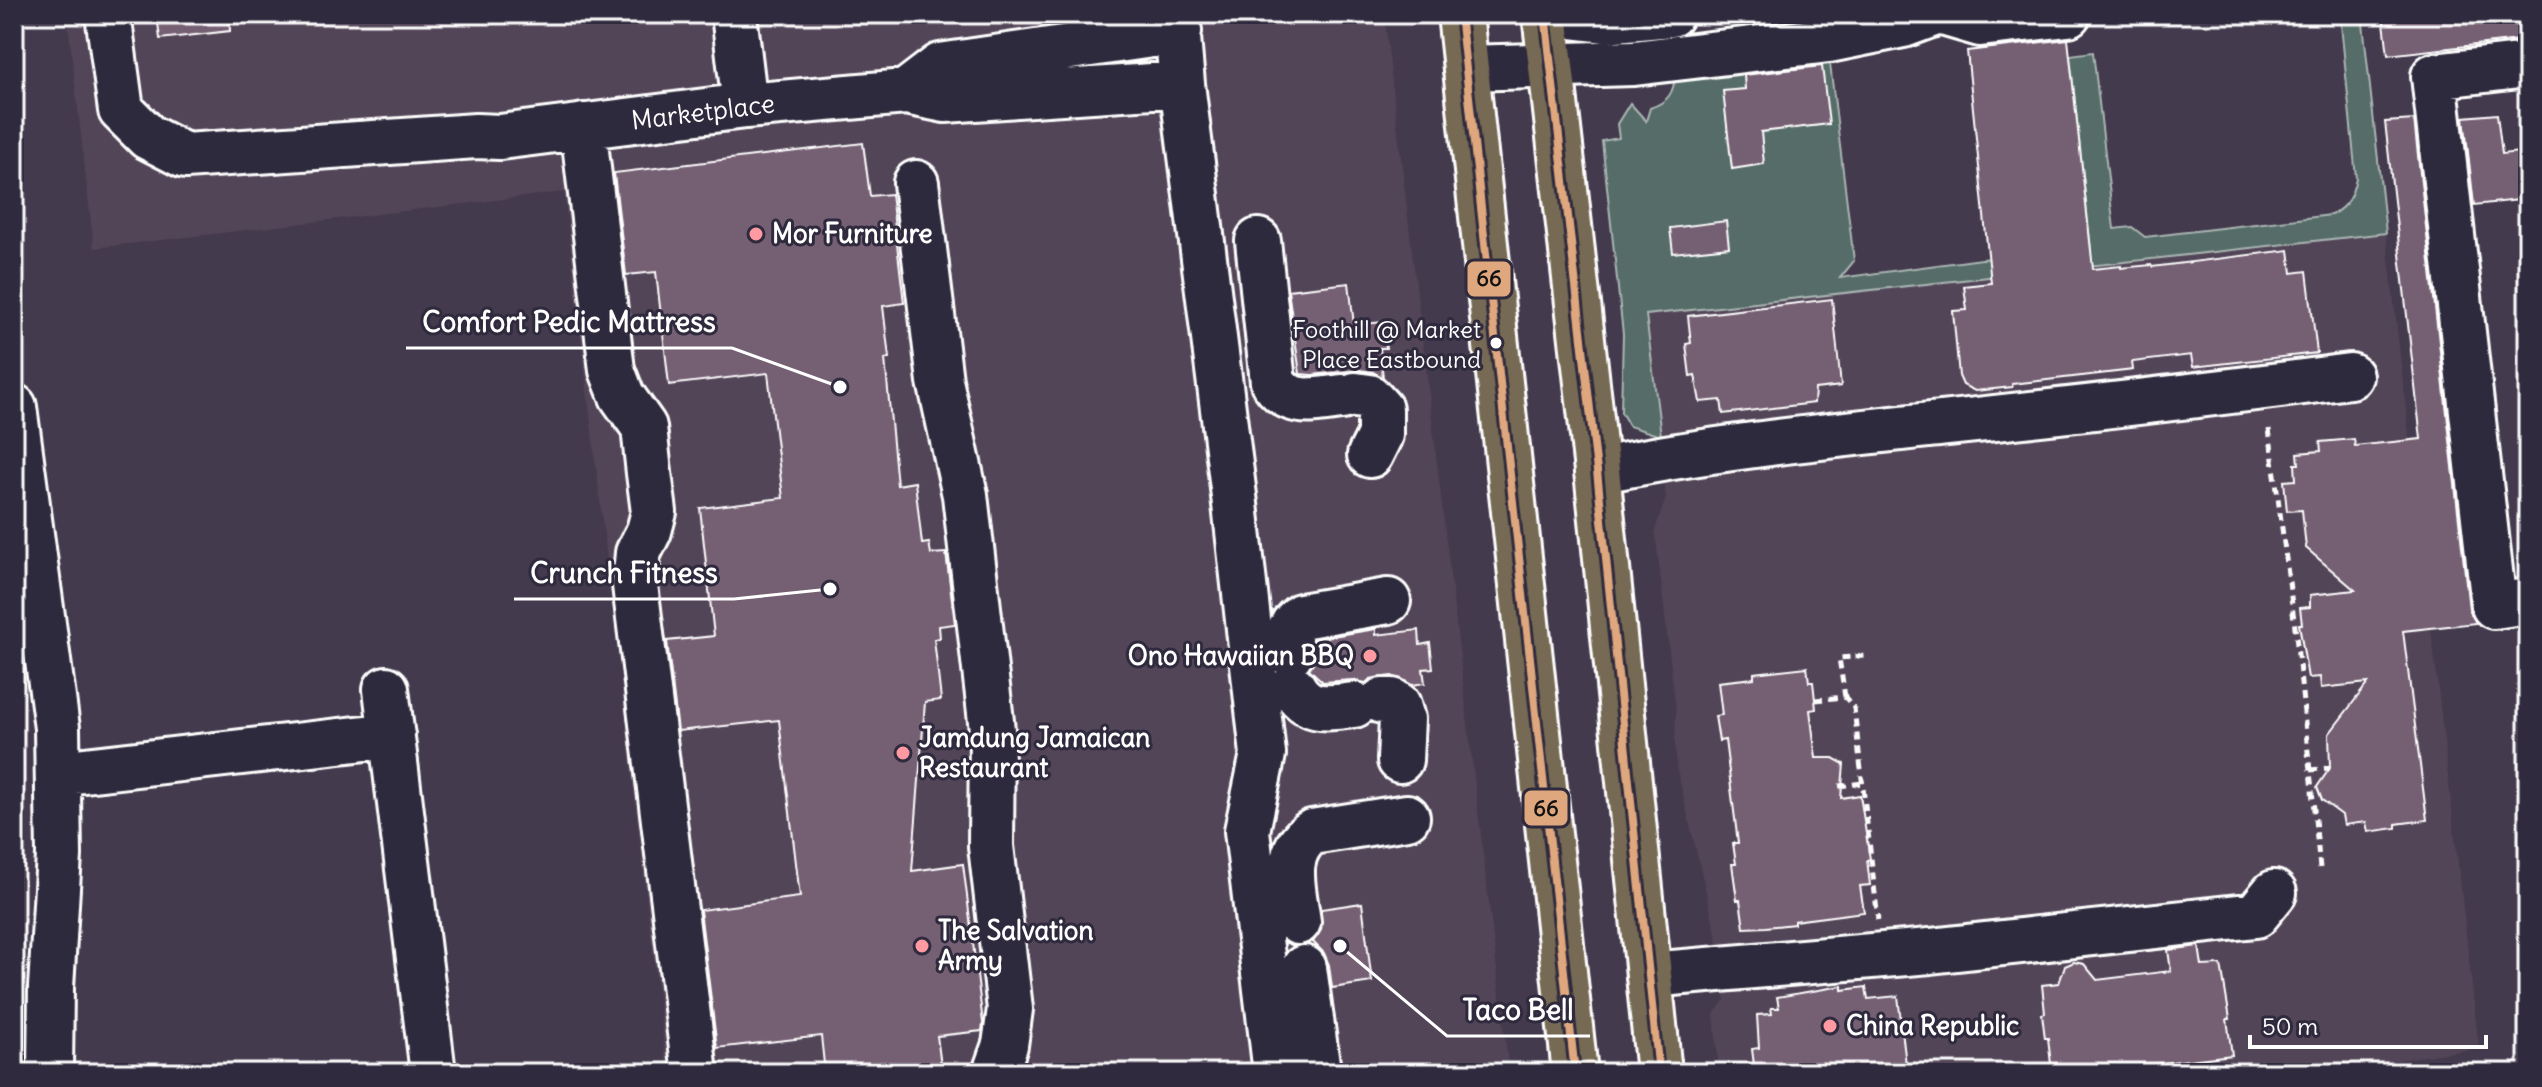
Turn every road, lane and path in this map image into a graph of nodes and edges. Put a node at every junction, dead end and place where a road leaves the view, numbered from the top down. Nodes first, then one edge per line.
1 (108, 14) edge
2 (734, 14) edge
3 (1460, 14) edge
4 (1545, 14) edge
5 (1553, 14) edge
6 (1671, 14) edge
7 (1946, 14) edge
8 (2068, 14) edge
9 (1914, 18) edge
10 (1178, 23) edge
11 (2528, 65) edge
12 (1551, 67) junction
13 (1466, 68) junction
14 (1182, 84) junction
15 (906, 92) junction
16 (745, 106) junction
17 (583, 126) junction
18 (916, 183) dead end
19 (1258, 241) dead end
20 (2350, 376) dead end
21 (14, 407) edge
22 (2269, 429) dead end
23 (1370, 455) dead end
24 (1597, 471) junction
25 (1388, 601) dead end
26 (2528, 601) edge
27 (1865, 656) dead end
28 (386, 689) dead end
29 (1845, 697) junction
30 (1815, 700) dead end
31 (392, 735) junction
32 (1400, 760) dead end
33 (2330, 768) dead end
34 (2310, 770) junction
35 (58, 773) junction
36 (1863, 783) junction
37 (1839, 786) dead end
38 (1407, 817) dead end
39 (2320, 868) dead end
40 (2274, 893) dead end
41 (1298, 922) dead end
42 (1879, 933) dead end
43 (1304, 968) dead end
44 (1649, 975) junction
45 (1297, 1072) edge
46 (50, 1073) edge
47 (433, 1073) edge
48 (695, 1073) edge
49 (995, 1073) edge
50 (1575, 1073) edge
51 (1659, 1073) edge

1 - 17 lane, Marketplace
2 - 16 lane
3 - 13 main road
4 - 12 main road
5 - 6 lane
7 - 8 lane
9 - 12 lane
10 - 14 lane
10 - 15 lane
11 - 26 lane
12 - 13 lane
12 - 24 main road
13 - 50 main road
14 - 15 lane, Marketplace
14 - 45 lane
15 - 16 lane, Marketplace
16 - 17 lane, Marketplace
17 - 48 lane
18 - 49 lane
19 - 23 lane
20 - 24 lane
21 - 35 lane
22 - 34 path
24 - 44 main road
25 - 32 lane
27 - 29 path
28 - 31 lane
29 - 30 path
29 - 36 path
31 - 35 lane
31 - 47 lane
33 - 34 path
34 - 39 path
35 - 46 lane
36 - 37 path
36 - 42 path
38 - 41 lane
40 - 44 lane
43 - 45 lane
44 - 51 main road

